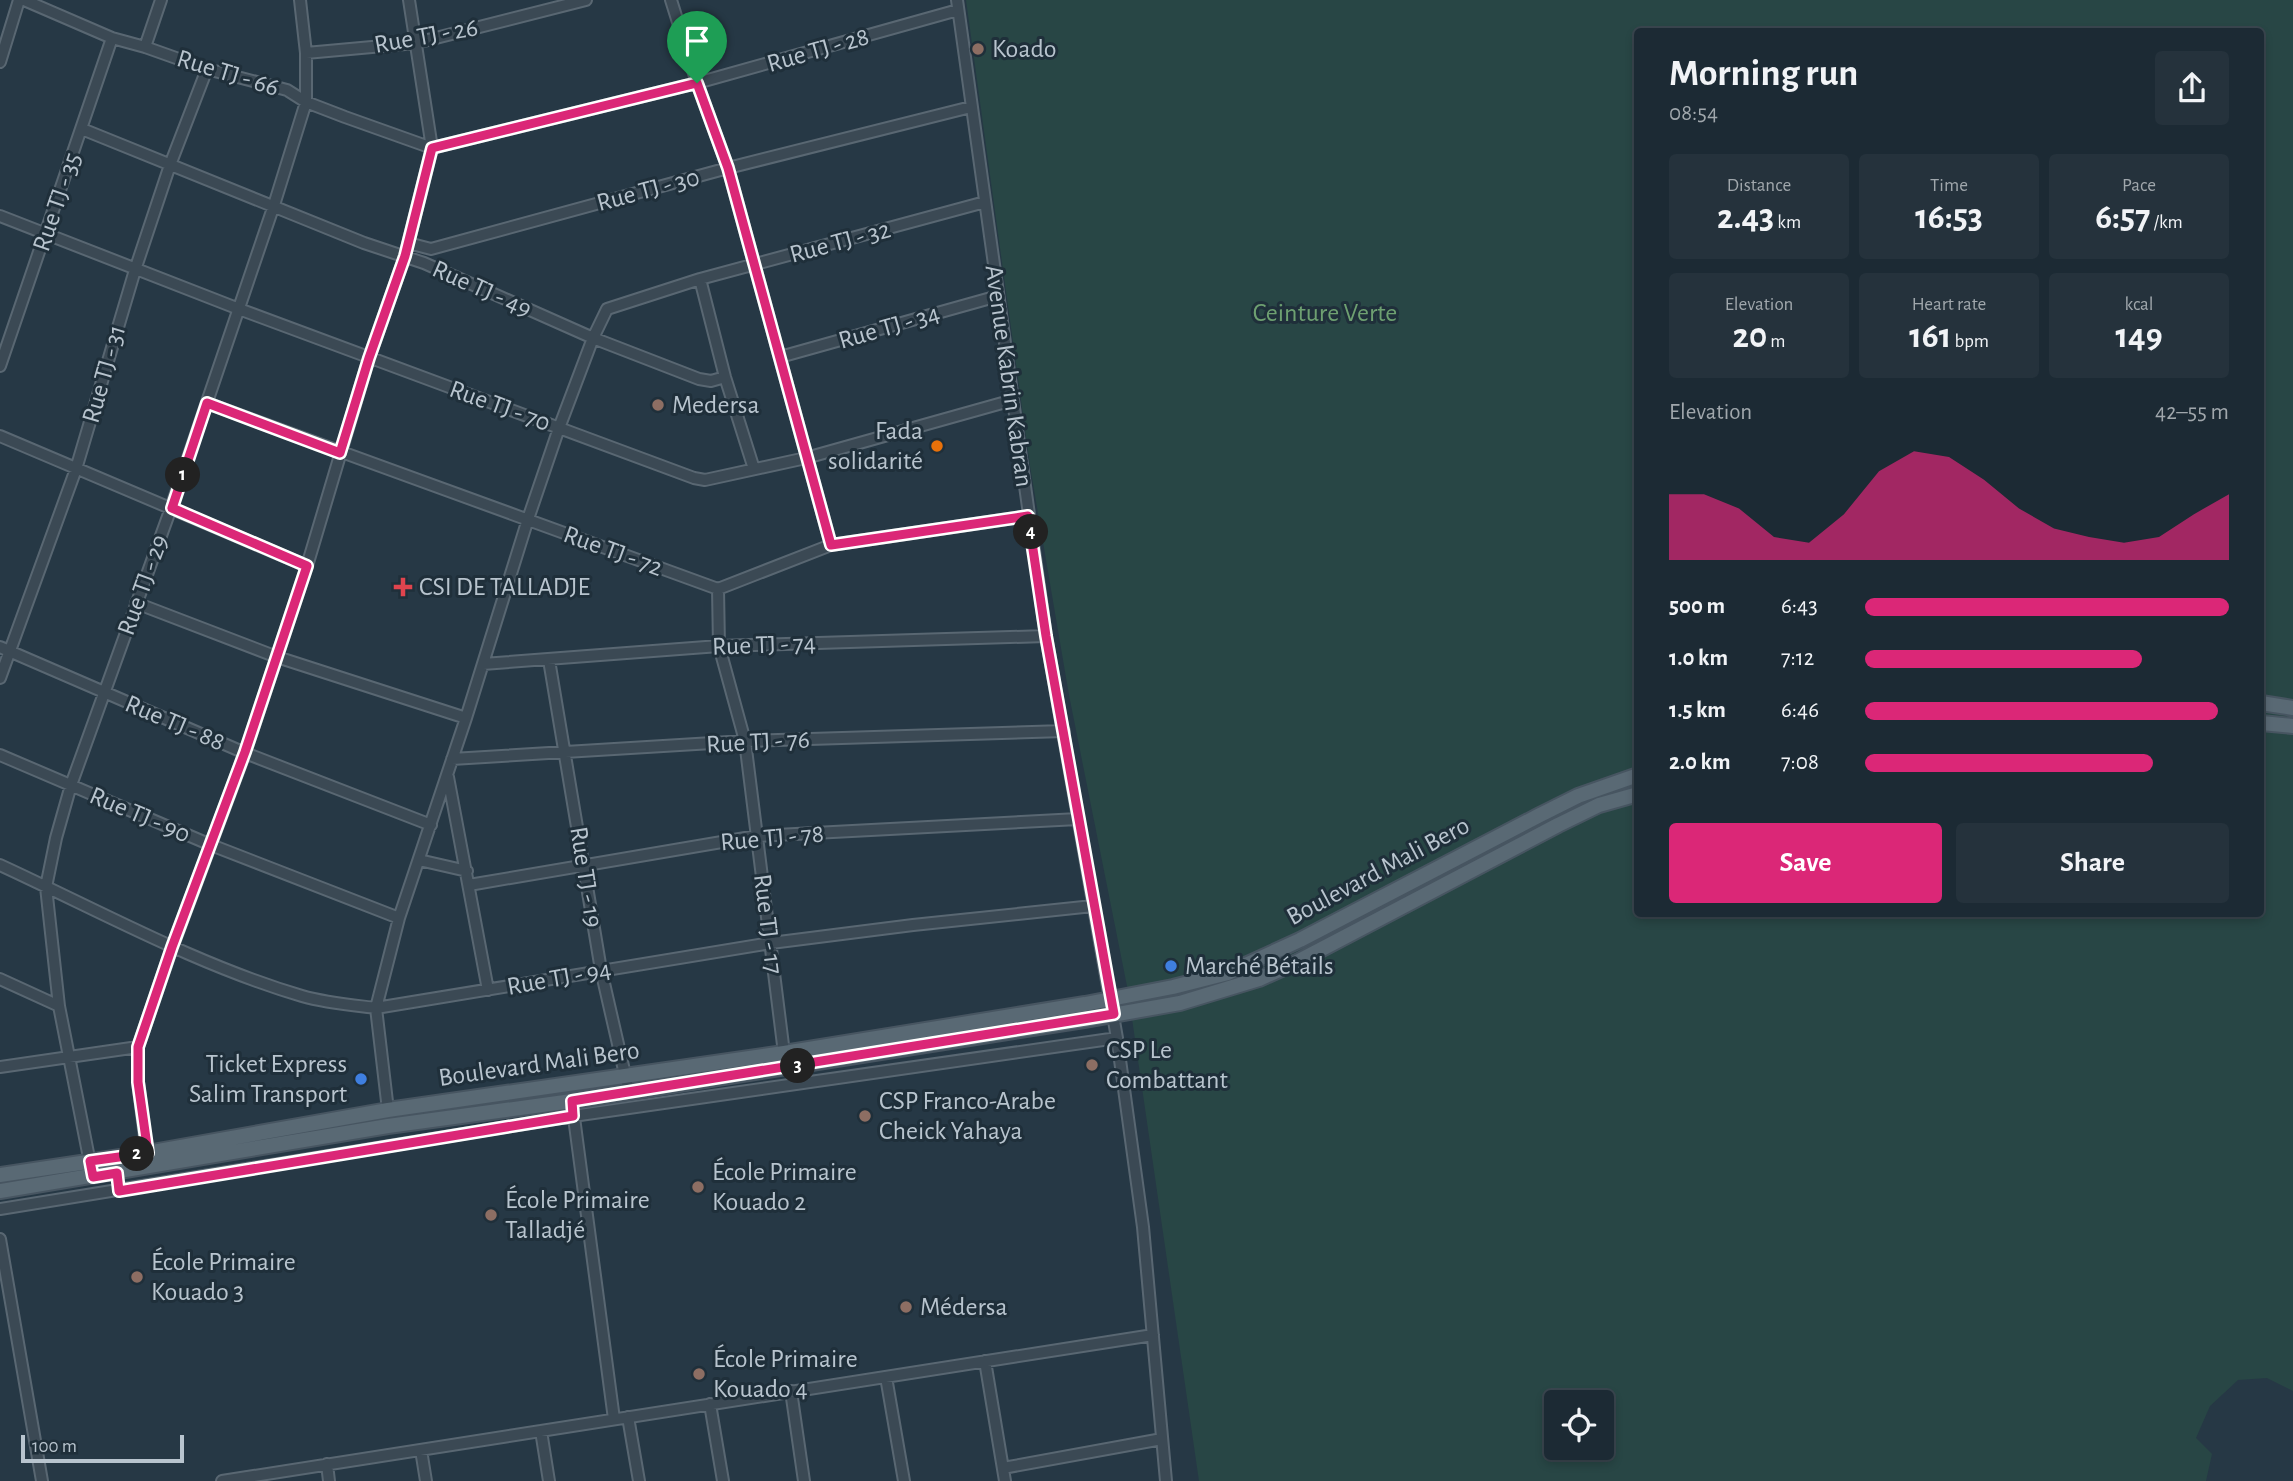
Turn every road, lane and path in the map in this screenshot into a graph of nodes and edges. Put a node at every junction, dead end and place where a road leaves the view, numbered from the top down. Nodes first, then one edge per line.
1 (21, 0) edge
2 (161, 0) edge
3 (300, 0) edge
4 (408, 0) edge
5 (586, 0) edge
6 (671, 0) edge
7 (958, 5) edge
8 (112, 38) junction
9 (416, 43) junction
10 (145, 47) junction
11 (306, 53) junction
12 (0, 62) edge
13 (207, 69) junction
14 (697, 83) junction
15 (306, 102) junction
16 (971, 107) junction
17 (82, 129) junction
18 (432, 148) junction
19 (170, 165) junction
20 (728, 168) junction
21 (985, 202) junction
22 (274, 205) junction
23 (0, 216) edge
24 (46, 233) junction
25 (408, 243) junction
26 (405, 256) junction
27 (756, 265) junction
28 (135, 270) junction
29 (700, 279) junction
30 (998, 296) junction
31 (239, 309) junction
32 (593, 338) junction
33 (780, 357) junction
34 (369, 358) junction
35 (0, 366) edge
36 (725, 377) junction
37 (1013, 400) junction
38 (207, 403) junction
39 (559, 428) junction
40 (0, 436) edge
41 (340, 453) junction
42 (806, 458) junction
43 (76, 469) junction
44 (754, 469) junction
45 (172, 508) junction
46 (1028, 516) junction
47 (528, 519) junction
48 (831, 545) junction
49 (307, 566) junction
50 (718, 589) junction
51 (136, 603) junction
52 (1046, 636) junction
53 (719, 646) junction
54 (5, 649) edge
55 (277, 657) junction
56 (549, 660) junction
57 (483, 664) junction
58 (0, 678) edge
59 (103, 692) junction
60 (2264, 703) edge
61 (2293, 708) edge
62 (466, 718) junction
63 (2264, 723) edge
64 (2293, 726) edge
65 (1064, 731) junction
66 (745, 741) junction
67 (565, 751) junction
68 (245, 752) junction
69 (0, 755) edge
70 (452, 758) junction
71 (447, 774) junction
72 (1634, 776) edge
73 (71, 785) junction
74 (1634, 795) edge
75 (1078, 819) junction
76 (430, 825) junction
77 (757, 836) junction
78 (211, 845) junction
79 (419, 860) junction
80 (583, 864) junction
81 (0, 865) edge
82 (467, 871) junction
83 (469, 885) junction
84 (46, 887) junction
85 (1093, 906) junction
86 (399, 918) junction
87 (771, 943) junction
88 (172, 947) junction
89 (601, 970) junction
90 (0, 979) edge
91 (488, 990) junction
92 (1111, 999) junction
93 (60, 1006) junction
94 (376, 1008) junction
95 (1114, 1014) junction
96 (1049, 1026) junction
97 (1117, 1038) junction
98 (138, 1047) junction
99 (1052, 1048) junction
100 (784, 1053) junction
101 (69, 1056) junction
102 (0, 1067) edge
103 (625, 1077) junction
104 (629, 1092) junction
105 (573, 1109) junction
106 (388, 1110) junction
107 (148, 1153) junction
108 (90, 1161) junction
109 (117, 1173) junction
110 (0, 1175) edge
111 (93, 1177) junction
112 (0, 1191) edge
113 (119, 1191) junction
114 (0, 1209) edge
115 (0, 1239) edge
116 (5, 1295) edge
117 (1153, 1335) junction
118 (985, 1361) junction
119 (886, 1377) junction
120 (791, 1391) junction
121 (710, 1404) junction
122 (628, 1417) junction
123 (614, 1419) junction
124 (541, 1431) junction
125 (1162, 1439) junction
126 (421, 1450) junction
127 (327, 1465) junction
128 (1003, 1468) junction
129 (42, 1481) edge
130 (228, 1481) edge
131 (329, 1481) edge
132 (426, 1481) edge
133 (549, 1481) edge
134 (639, 1481) edge
135 (723, 1481) edge
136 (804, 1481) edge
137 (904, 1481) edge
138 (1006, 1481) edge
139 (1166, 1481) edge

1 - 8 street, Rue TJ - 66
1 - 12 street
2 - 10 street
3 - 11 street, Rue TJ - 29
4 - 9 street
5 - 9 street, Rue TJ - 26
6 - 14 street
7 - 14 street, Rue TJ - 28
7 - 16 street, Avenue Kabrin Kabran
8 - 10 street, Rue TJ - 66
8 - 17 street, Rue TJ - 35
9 - 11 street, Rue TJ - 26
9 - 18 street
10 - 13 street, Rue TJ - 66
11 - 15 street, Rue TJ - 29
13 - 15 street, Rue TJ - 66
13 - 19 street, Rue TJ - 31
14 - 18 street, Rue TJ - 28
14 - 20 street
15 - 18 street, Rue TJ - 66
15 - 22 street, Rue TJ - 29
16 - 20 street, Rue TJ - 30
16 - 21 street, Avenue Kabrin Kabran
17 - 19 street, Rue TJ - 49
17 - 24 street, Rue TJ - 35
18 - 25 street
19 - 22 street, Rue TJ - 49
19 - 28 street, Rue TJ - 31
20 - 25 street, Rue TJ - 30
20 - 27 street
21 - 27 street, Rue TJ - 32
21 - 30 street, Avenue Kabrin Kabran
22 - 26 street, Rue TJ - 49
22 - 31 street, Rue TJ - 29
23 - 24 street, Rue TJ - 70
24 - 28 street, Rue TJ - 70
24 - 35 street, Rue TJ - 35
25 - 26 street
26 - 32 street, Rue TJ - 49
26 - 34 street
27 - 29 street, Rue TJ - 32
27 - 33 street
28 - 31 street, Rue TJ - 70
28 - 43 street, Rue TJ - 31
29 - 32 street, Rue TJ - 32
29 - 36 street
30 - 33 street, Rue TJ - 34
30 - 37 street, Avenue Kabrin Kabran
31 - 34 street, Rue TJ - 70
31 - 38 street, Rue TJ - 29
32 - 36 street, Rue TJ - 49
32 - 39 street, Rue TJ - 32
33 - 42 street
34 - 39 street, Rue TJ - 70
34 - 41 street
36 - 44 street
37 - 42 street, Rue TJ - 70
37 - 46 street, Avenue Kabrin Kabran
38 - 41 street, Rue TJ - 72
38 - 45 street, Rue TJ - 29
39 - 44 street, Rue TJ - 70
39 - 47 street, Rue TJ - 32
40 - 43 street
41 - 47 street, Rue TJ - 72
41 - 49 street
42 - 44 street, Rue TJ - 70
42 - 48 street
43 - 45 street
43 - 54 street, Rue TJ - 31
45 - 49 street
45 - 51 street, Rue TJ - 29
46 - 48 street
46 - 52 street, Avenue Kabrin Kabran
47 - 50 street, Rue TJ - 72
47 - 57 street, Rue TJ - 32
48 - 50 street
49 - 55 street
50 - 53 street, Rue TJ - 17
51 - 55 street
51 - 59 street, Rue TJ - 29
52 - 53 street, Rue TJ - 74
52 - 65 street, Avenue Kabrin Kabran
53 - 56 street, Rue TJ - 74
53 - 66 street, Rue TJ - 17
54 - 58 street, Rue TJ - 31
54 - 59 street, Rue TJ - 88
55 - 62 street
55 - 68 street
56 - 57 street, Rue TJ - 74
56 - 67 street, Rue TJ - 19
57 - 62 street, Rue TJ - 32
59 - 68 street, Rue TJ - 88
59 - 73 street, Rue TJ - 29
60 - 61 main road
62 - 70 street, Rue TJ - 32
63 - 64 main road
65 - 66 street, Rue TJ - 76
65 - 75 street, Avenue Kabrin Kabran
66 - 67 street, Rue TJ - 76
66 - 77 street, Rue TJ - 17
67 - 70 street, Rue TJ - 76
67 - 80 street, Rue TJ - 19
68 - 76 street, Rue TJ - 88
68 - 78 street
69 - 73 street, Rue TJ - 90
70 - 71 street, Rue TJ - 32
71 - 76 street, Rue TJ - 32
71 - 82 street
72 - 92 main road, Boulevard Mali Bero
73 - 78 street, Rue TJ - 90
73 - 84 street, Rue TJ - 29
74 - 95 main road, Boulevard Mali Bero
75 - 77 street, Rue TJ - 78
75 - 85 street, Avenue Kabrin Kabran
76 - 79 street, Rue TJ - 32
77 - 80 street, Rue TJ - 78
77 - 87 street, Rue TJ - 17
78 - 86 street, Rue TJ - 90
78 - 88 street
79 - 82 street
79 - 86 street, Rue TJ - 32
80 - 83 street, Rue TJ - 78
80 - 89 street, Rue TJ - 19
81 - 84 street, Rue TJ - 94
82 - 83 street
83 - 91 street
84 - 88 street, Rue TJ - 94
84 - 93 street, Rue TJ - 29
85 - 87 street, Rue TJ - 94
85 - 92 street, Avenue Kabrin Kabran
86 - 94 street, Rue TJ - 32
87 - 89 street, Rue TJ - 94
87 - 100 street, Rue TJ - 17
88 - 94 street, Rue TJ - 94
88 - 98 street
89 - 91 street, Rue TJ - 94
89 - 103 street, Rue TJ - 19
90 - 93 street
91 - 94 street, Rue TJ - 94
92 - 95 street, Avenue Kabrin Kabran
92 - 100 main road, Boulevard Mali Bero
93 - 101 street, Rue TJ - 29
94 - 106 street
95 - 96 main road, Boulevard Mali Bero
95 - 97 street, Avenue Kabrin Kabran
96 - 99 street
96 - 104 main road, Boulevard Mali Bero
97 - 99 street
97 - 117 street, Avenue Kabrin Kabran
98 - 101 street
98 - 107 street
99 - 105 street
100 - 103 main road, Boulevard Mali Bero
101 - 102 street
101 - 108 street, Rue TJ - 29
103 - 104 street, Rue TJ - 19
103 - 106 main road, Boulevard Mali Bero
104 - 105 main road, Boulevard Mali Bero
105 - 109 main road, Boulevard Mali Bero
105 - 113 street
105 - 123 street
106 - 107 main road, Boulevard Mali Bero
107 - 108 main road, Boulevard Mali Bero
108 - 110 main road, Boulevard Mali Bero
108 - 111 street, Rue TJ - 29
109 - 111 main road, Boulevard Mali Bero
109 - 113 street
111 - 112 main road, Boulevard Mali Bero
113 - 114 street
115 - 116 street
116 - 129 street
117 - 118 street
117 - 125 street, Avenue Kabrin Kabran
118 - 119 street
118 - 128 street
119 - 120 street
119 - 137 street
120 - 121 street
120 - 136 street
121 - 122 street
121 - 135 street
122 - 123 street
122 - 134 street
123 - 124 street
124 - 126 street
124 - 133 street
125 - 128 street
125 - 139 street, Avenue Kabrin Kabran
126 - 127 street
126 - 132 street
127 - 130 street
127 - 131 street
128 - 138 street

